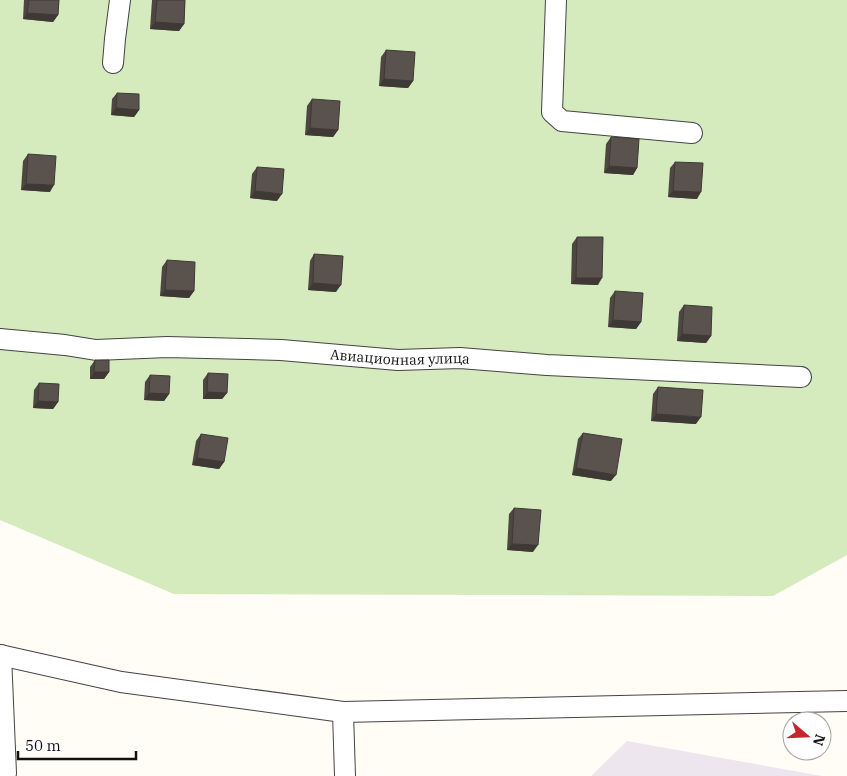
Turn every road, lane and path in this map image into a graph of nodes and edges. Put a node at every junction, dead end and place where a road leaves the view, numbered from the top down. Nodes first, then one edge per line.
1 (120, 0) edge
2 (556, 0) edge
3 (113, 63) dead end
4 (692, 133) dead end
5 (0, 339) edge
6 (801, 377) dead end
7 (1, 655) edge
8 (847, 700) edge
9 (343, 712) junction
10 (6, 773) dead end
11 (345, 776) edge

1 - 3 street
2 - 4 street
5 - 6 street, Авиационная улица
7 - 9 street
7 - 10 street
8 - 9 street
9 - 11 street

